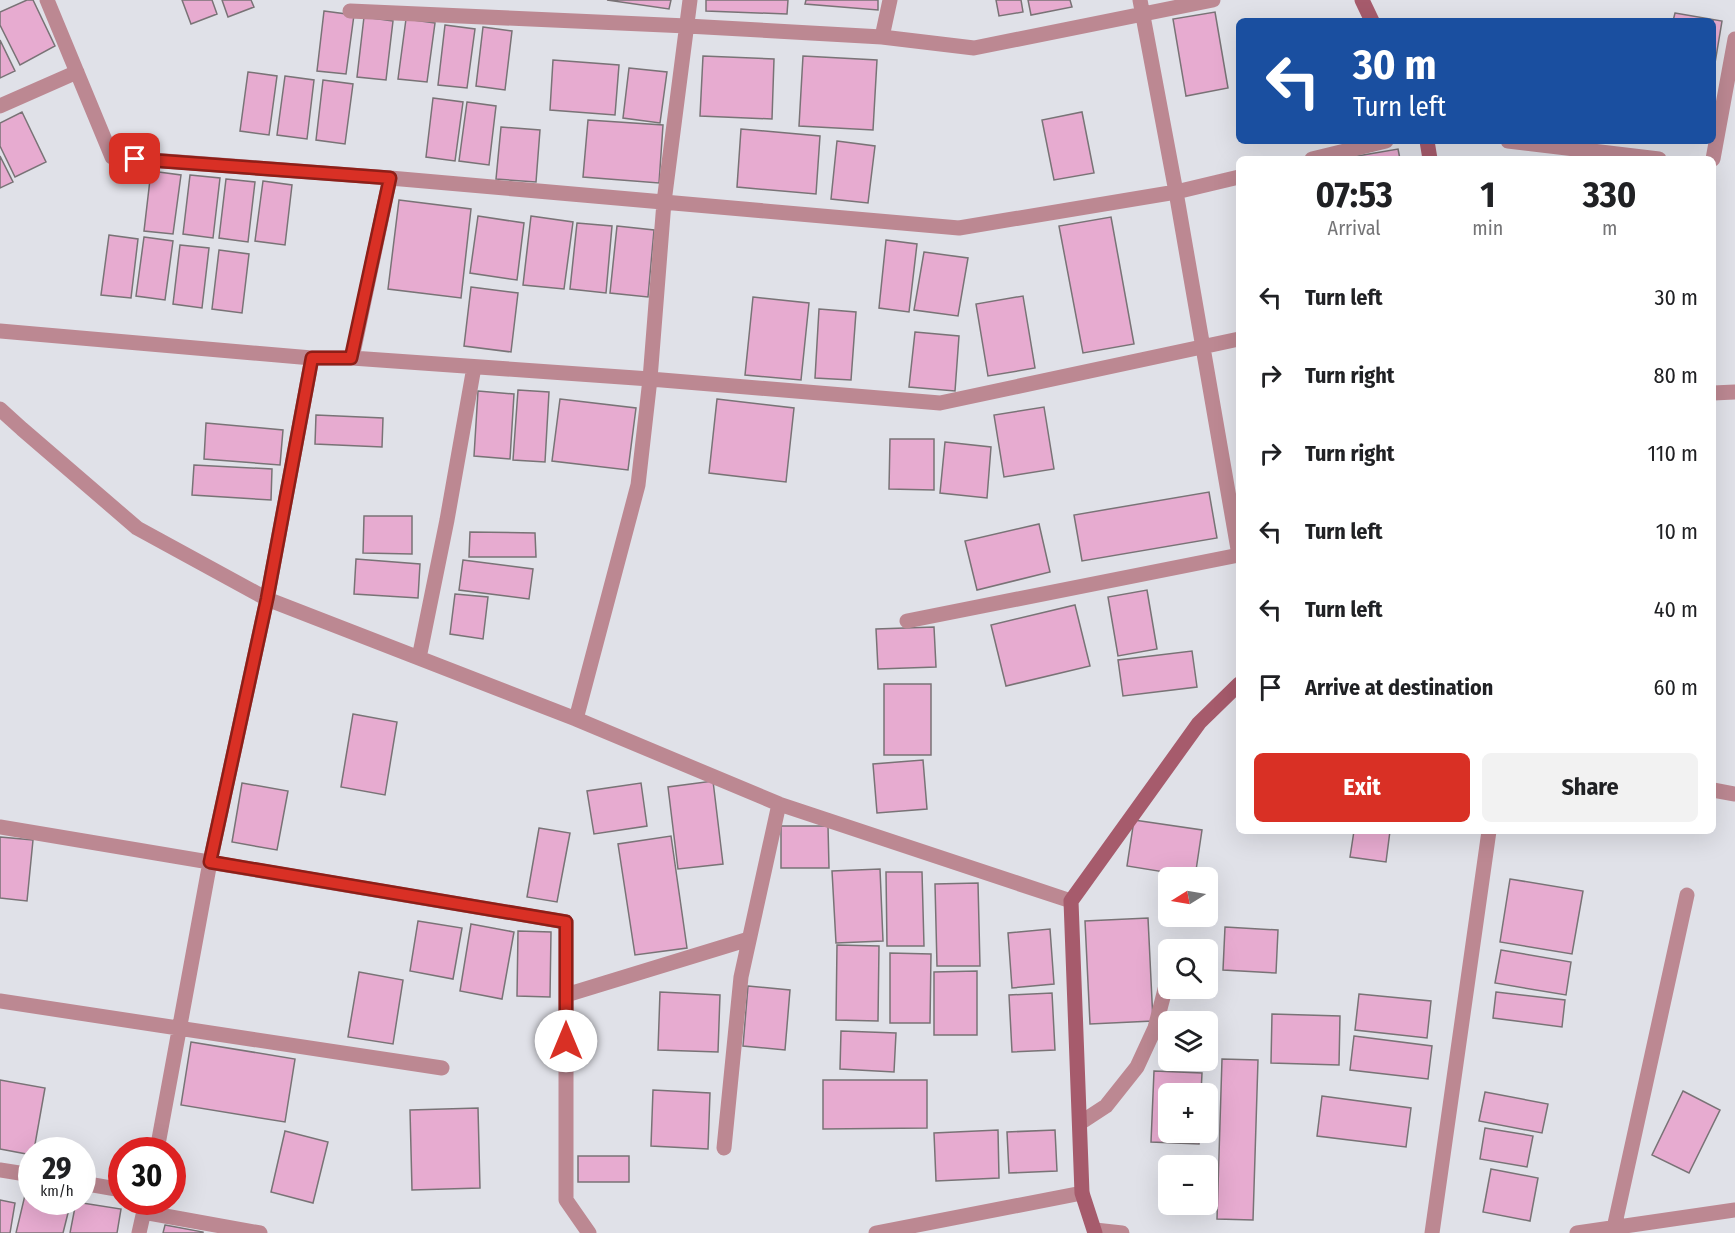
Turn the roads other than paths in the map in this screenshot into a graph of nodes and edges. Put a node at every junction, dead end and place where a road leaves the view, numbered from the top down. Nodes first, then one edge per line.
1 (47, 0) edge
2 (690, 0) edge
3 (890, 0) edge
4 (1213, 0) edge
5 (1362, 0) edge
6 (1141, 7) edge
7 (350, 11) dead end
8 (1371, 18) edge
9 (687, 26) junction
10 (882, 37) junction
11 (1735, 39) edge
12 (77, 72) junction
13 (0, 106) edge
14 (1716, 143) edge
15 (1374, 144) edge
16 (1533, 144) edge
17 (1324, 156) edge
18 (1634, 156) edge
19 (390, 178) junction
20 (1236, 178) edge
21 (1176, 192) junction
22 (664, 202) junction
23 (0, 331) edge
24 (1236, 340) edge
25 (1203, 346) junction
26 (312, 358) junction
27 (351, 358) junction
28 (474, 367) junction
29 (650, 379) junction
30 (1735, 392) edge
31 (1716, 393) edge
32 (0, 409) edge
33 (1236, 538) edge
34 (1236, 556) edge
35 (267, 599) junction
36 (907, 621) dead end
37 (419, 658) junction
38 (1236, 687) edge
39 (576, 719) junction
40 (1716, 791) edge
41 (1735, 794) edge
42 (779, 804) junction
43 (0, 827) edge
44 (1489, 834) edge
45 (210, 862) junction
46 (1687, 895) dead end
47 (1071, 901) junction
48 (749, 939) junction
49 (566, 995) junction
50 (1163, 999) edge
51 (0, 1001) edge
52 (180, 1028) junction
53 (442, 1068) dead end
54 (1080, 1123) junction
55 (159, 1137) edge
56 (724, 1148) dead end
57 (0, 1170) edge
58 (18, 1173) edge
59 (1082, 1193) junction
60 (1735, 1210) edge
61 (143, 1215) edge
62 (180, 1215) edge
63 (1614, 1228) junction
64 (1650, 1228) edge
65 (1095, 1232) edge
66 (139, 1233) edge
67 (260, 1233) edge
68 (589, 1233) edge
69 (876, 1233) edge
70 (1122, 1233) edge
71 (1432, 1233) edge
72 (1576, 1233) edge

1 - 12 street
2 - 9 street
3 - 10 street
4 - 6 street
5 - 8 street
6 - 10 street
6 - 21 street
7 - 9 street
9 - 10 street
9 - 22 street
11 - 14 street
12 - 13 street
12 - 19 street
15 - 17 street
16 - 18 street
19 - 22 street
19 - 27 street
20 - 21 street
21 - 22 street
21 - 25 street
22 - 29 street
23 - 26 street
24 - 25 street
25 - 29 street
25 - 33 street
26 - 27 street
26 - 35 street
27 - 28 street
28 - 29 street
28 - 37 street
29 - 39 street
30 - 31 street
32 - 35 street
34 - 36 street
35 - 37 street
35 - 45 street
37 - 39 street
38 - 47 street
39 - 42 street
40 - 41 street
42 - 47 street
42 - 48 street
43 - 45 street
44 - 71 street
45 - 49 street
45 - 52 street
46 - 63 street
47 - 54 street
48 - 49 street
48 - 56 street
49 - 68 street
50 - 54 street
51 - 52 street
52 - 53 street
52 - 55 street
54 - 59 street
57 - 58 street
59 - 65 street
59 - 69 street
60 - 64 street
61 - 66 street
62 - 67 street
63 - 64 street
63 - 72 street
65 - 70 street

